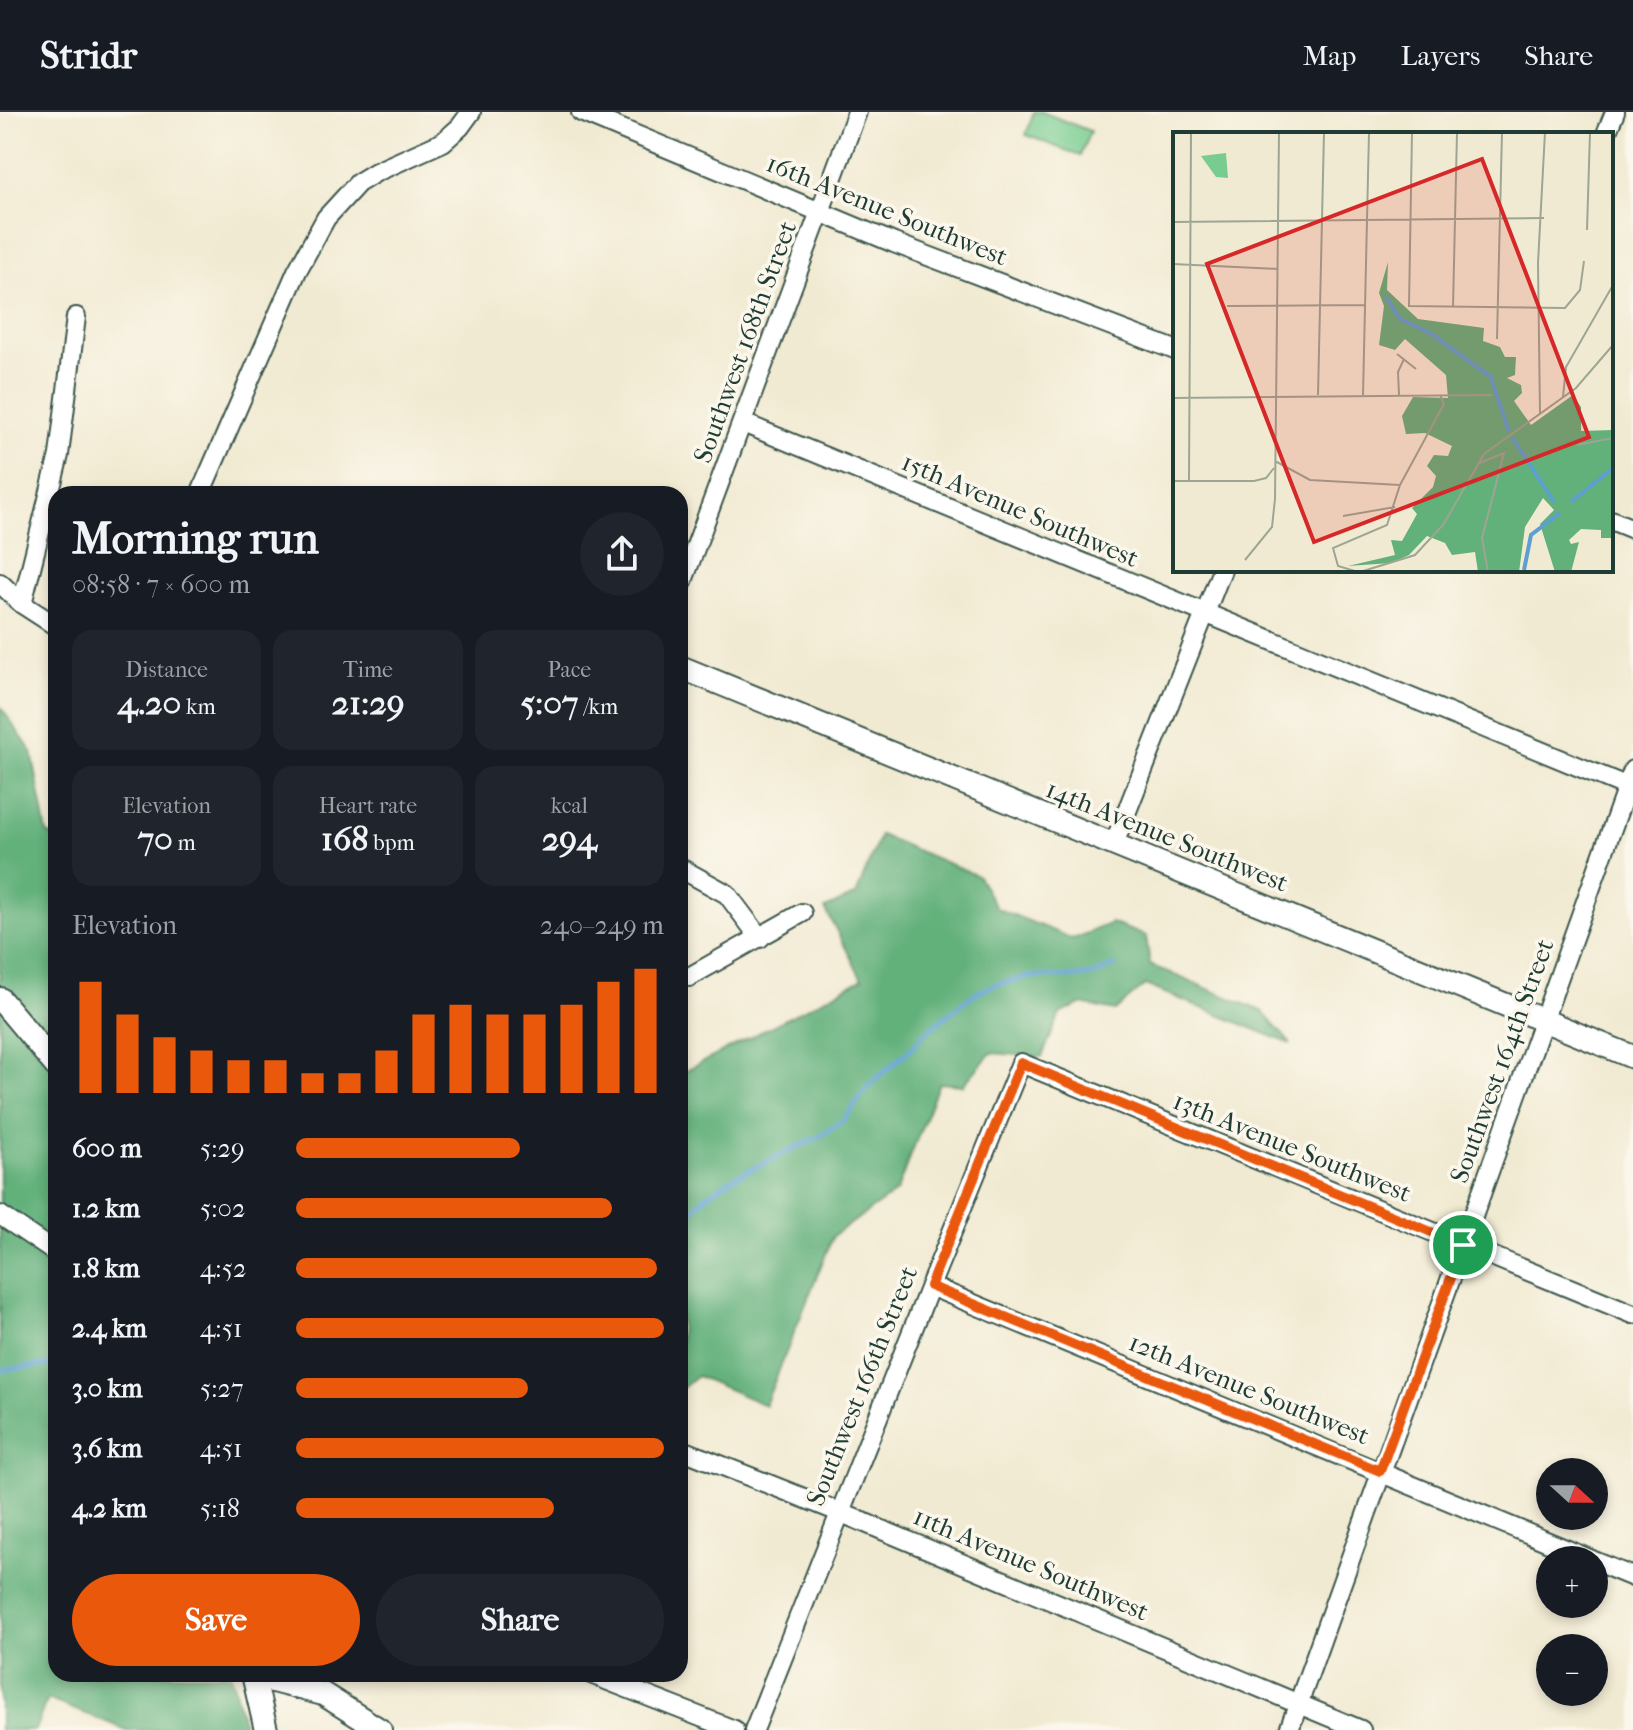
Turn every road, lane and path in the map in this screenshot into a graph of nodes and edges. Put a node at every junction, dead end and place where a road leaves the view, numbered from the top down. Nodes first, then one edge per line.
1 (471, 112) edge
2 (581, 112) edge
3 (857, 112) edge
4 (1615, 112) edge
5 (1607, 132) edge
6 (821, 213) junction
7 (76, 317) dead end
8 (1173, 349) edge
9 (743, 423) junction
10 (51, 486) edge
11 (203, 486) edge
12 (48, 499) edge
13 (1613, 521) edge
14 (1633, 529) edge
15 (688, 568) edge
16 (1221, 572) edge
17 (0, 583) edge
18 (22, 604) junction
19 (1205, 615) junction
20 (48, 621) edge
21 (688, 670) edge
22 (1631, 782) edge
23 (1114, 844) junction
24 (688, 872) edge
25 (802, 913) dead end
26 (760, 938) junction
27 (689, 977) dead end
28 (0, 999) edge
29 (1544, 1021) junction
30 (48, 1056) edge
31 (1633, 1057) edge
32 (1021, 1063) joint
33 (0, 1215) edge
34 (1463, 1245) junction
35 (48, 1248) edge
36 (930, 1286) junction
37 (1633, 1314) edge
38 (688, 1452) edge
39 (1380, 1471) junction
40 (839, 1512) junction
41 (1559, 1546) edge
42 (1608, 1566) edge
43 (1633, 1577) edge
44 (255, 1682) edge
45 (279, 1682) edge
46 (611, 1682) edge
47 (1298, 1705) junction
48 (266, 1730) edge
49 (380, 1730) edge
50 (734, 1730) edge
51 (754, 1730) edge
52 (1289, 1730) edge
53 (1361, 1730) edge

1 - 11 street
2 - 6 street, 16th Avenue Southwest
3 - 6 street, Southwest 168th Street
4 - 5 street
6 - 8 street, 16th Avenue Southwest
6 - 9 street, Southwest 168th Street
7 - 10 street
9 - 15 street, Southwest 168th Street
9 - 19 street, 15th Avenue Southwest
12 - 18 street
13 - 14 street
16 - 19 street
17 - 18 street
18 - 20 street
19 - 22 street, 15th Avenue Southwest
19 - 23 street
21 - 23 street, 14th Avenue Southwest
22 - 29 street, Southwest 164th Street
23 - 29 street, 14th Avenue Southwest
24 - 26 street
25 - 26 street
26 - 27 street
28 - 30 street
29 - 31 street, 14th Avenue Southwest
29 - 34 street, Southwest 164th Street
32 - 34 street, 13th Avenue Southwest
32 - 36 street, Southwest 166th Street
33 - 35 street
34 - 37 street, 13th Avenue Southwest
34 - 39 street, Southwest 164th Street
36 - 39 street, 12th Avenue Southwest
36 - 40 street, Southwest 166th Street
38 - 40 street, 11th Avenue Southwest
39 - 41 street, 12th Avenue Southwest
39 - 47 street, Southwest 164th Street
40 - 47 street, 11th Avenue Southwest
40 - 51 street, Southwest 166th Street
42 - 43 street, 12th Avenue Southwest
44 - 48 street
45 - 49 street
46 - 50 street
47 - 52 street, Southwest 164th Street
47 - 53 street, 11th Avenue Southwest

